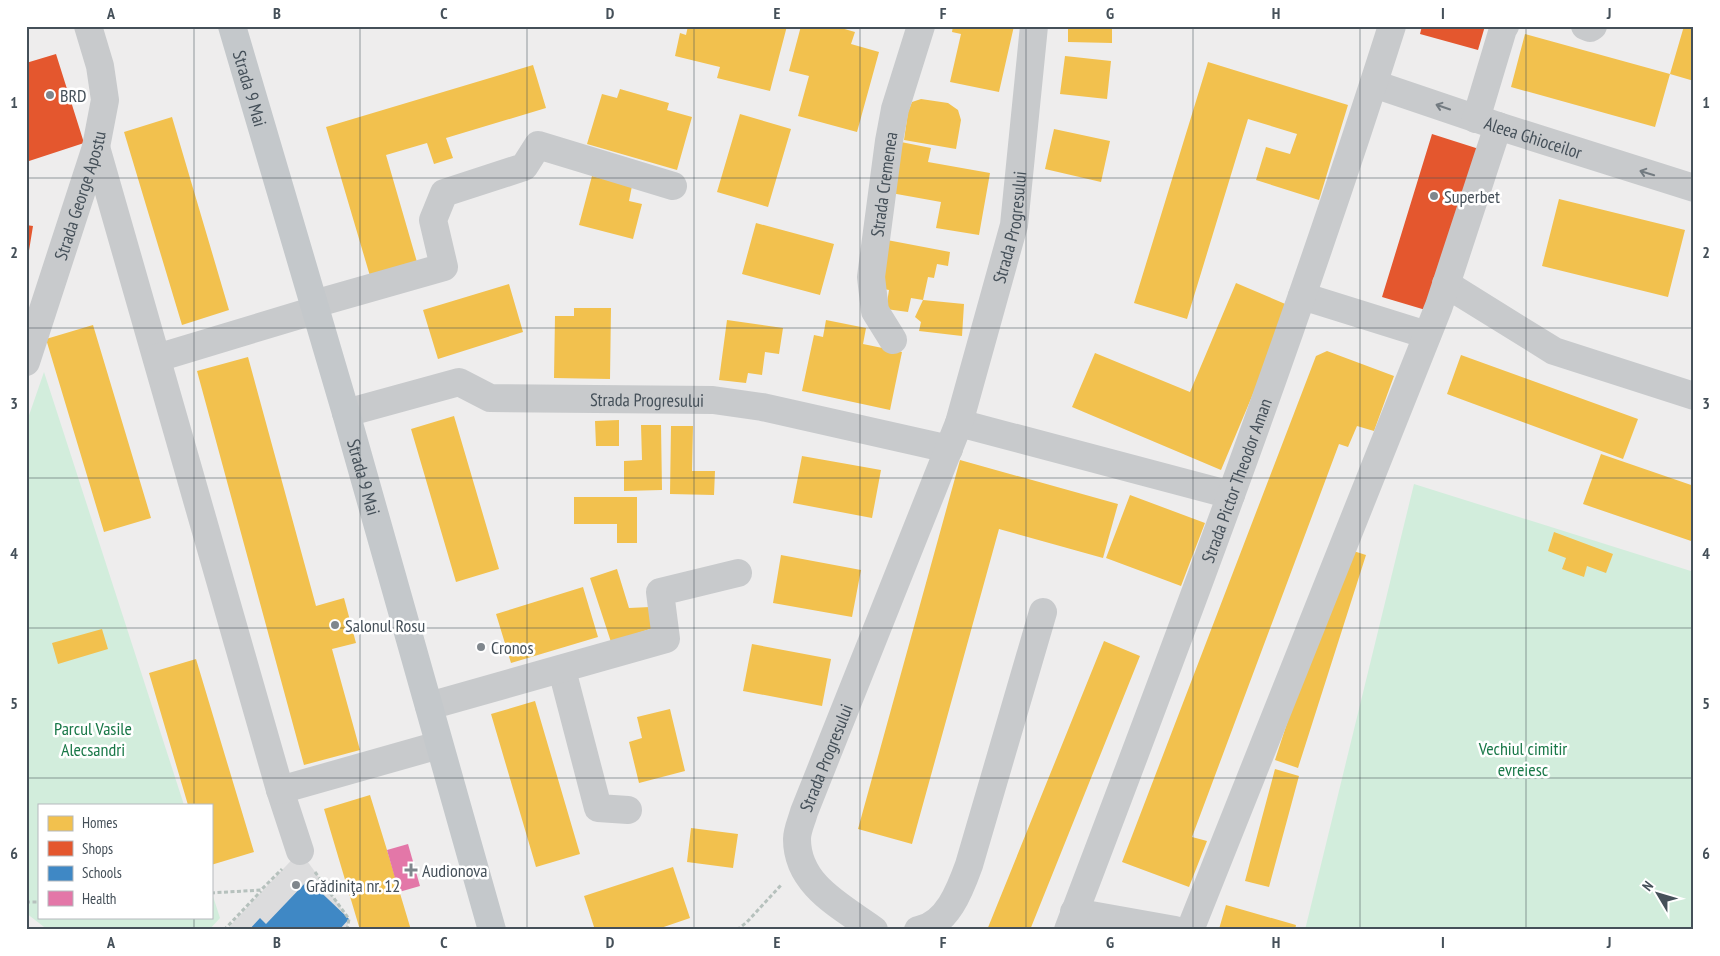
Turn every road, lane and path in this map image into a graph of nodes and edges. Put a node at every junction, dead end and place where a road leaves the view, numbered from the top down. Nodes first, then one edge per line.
1 (88, 26) edge
2 (232, 26) edge
3 (921, 26) edge
4 (1034, 26) edge
5 (1392, 26) edge
6 (1506, 26) edge
7 (1585, 26) edge
8 (1593, 26) edge
9 (1374, 84) junction
10 (1487, 122) junction
11 (96, 147) junction
12 (673, 186) dead end
13 (1694, 188) edge
14 (1446, 284) junction
15 (1302, 296) junction
16 (315, 307) junction
17 (1427, 335) junction
18 (893, 340) dead end
19 (157, 358) junction
20 (26, 362) edge
21 (1694, 396) edge
22 (346, 413) junction
23 (959, 422) junction
24 (949, 449) junction
25 (1232, 495) junction
26 (738, 573) dead end
27 (1043, 612) dead end
28 (562, 670) junction
29 (429, 706) junction
30 (439, 745) junction
31 (280, 790) junction
32 (628, 810) dead end
33 (300, 851) junction
34 (802, 864) junction
35 (261, 890) junction
36 (212, 893) edge
37 (1071, 921) edge
38 (224, 930) edge
39 (347, 930) edge
40 (492, 930) edge
41 (737, 930) edge
42 (874, 930) edge
43 (918, 930) edge
44 (1175, 930) edge
45 (1190, 930) edge

1 - 11 street, Strada George Apostu
2 - 16 main road, Strada 9 Mai
3 - 18 street, Strada Cremenea
4 - 23 street, Strada Progresului
5 - 9 street, Strada Pictor Theodor Aman
6 - 10 street
7 - 8 street
10 -> 9 street, Aleea Ghioceilor
9 - 15 street, Strada Pictor Theodor Aman
13 -> 10 street, Aleea Ghioceilor
10 - 14 street
11 - 19 street
11 - 20 street, Strada George Apostu
12 - 16 street
14 - 17 street
14 - 21 street
15 - 17 street
15 - 25 street, Strada Pictor Theodor Aman
16 - 19 street
16 - 22 main road, Strada 9 Mai
17 - 45 street
19 - 31 street
22 - 24 street, Strada Progresului
22 - 29 main road, Strada 9 Mai
23 - 24 street, Strada Progresului
23 - 25 street
24 - 34 street, Strada Progresului
25 - 37 street, Strada Pictor Theodor Aman
26 - 28 street
27 - 43 street
28 - 29 street
28 - 32 street
29 - 30 main road, Strada 9 Mai
30 - 31 street
30 - 40 main road, Strada 9 Mai
31 - 33 street
33 - 35 path
33 - 39 path
34 - 41 path
34 - 42 street, Strada Progresului
35 - 36 path
35 - 38 path
37 - 44 street

